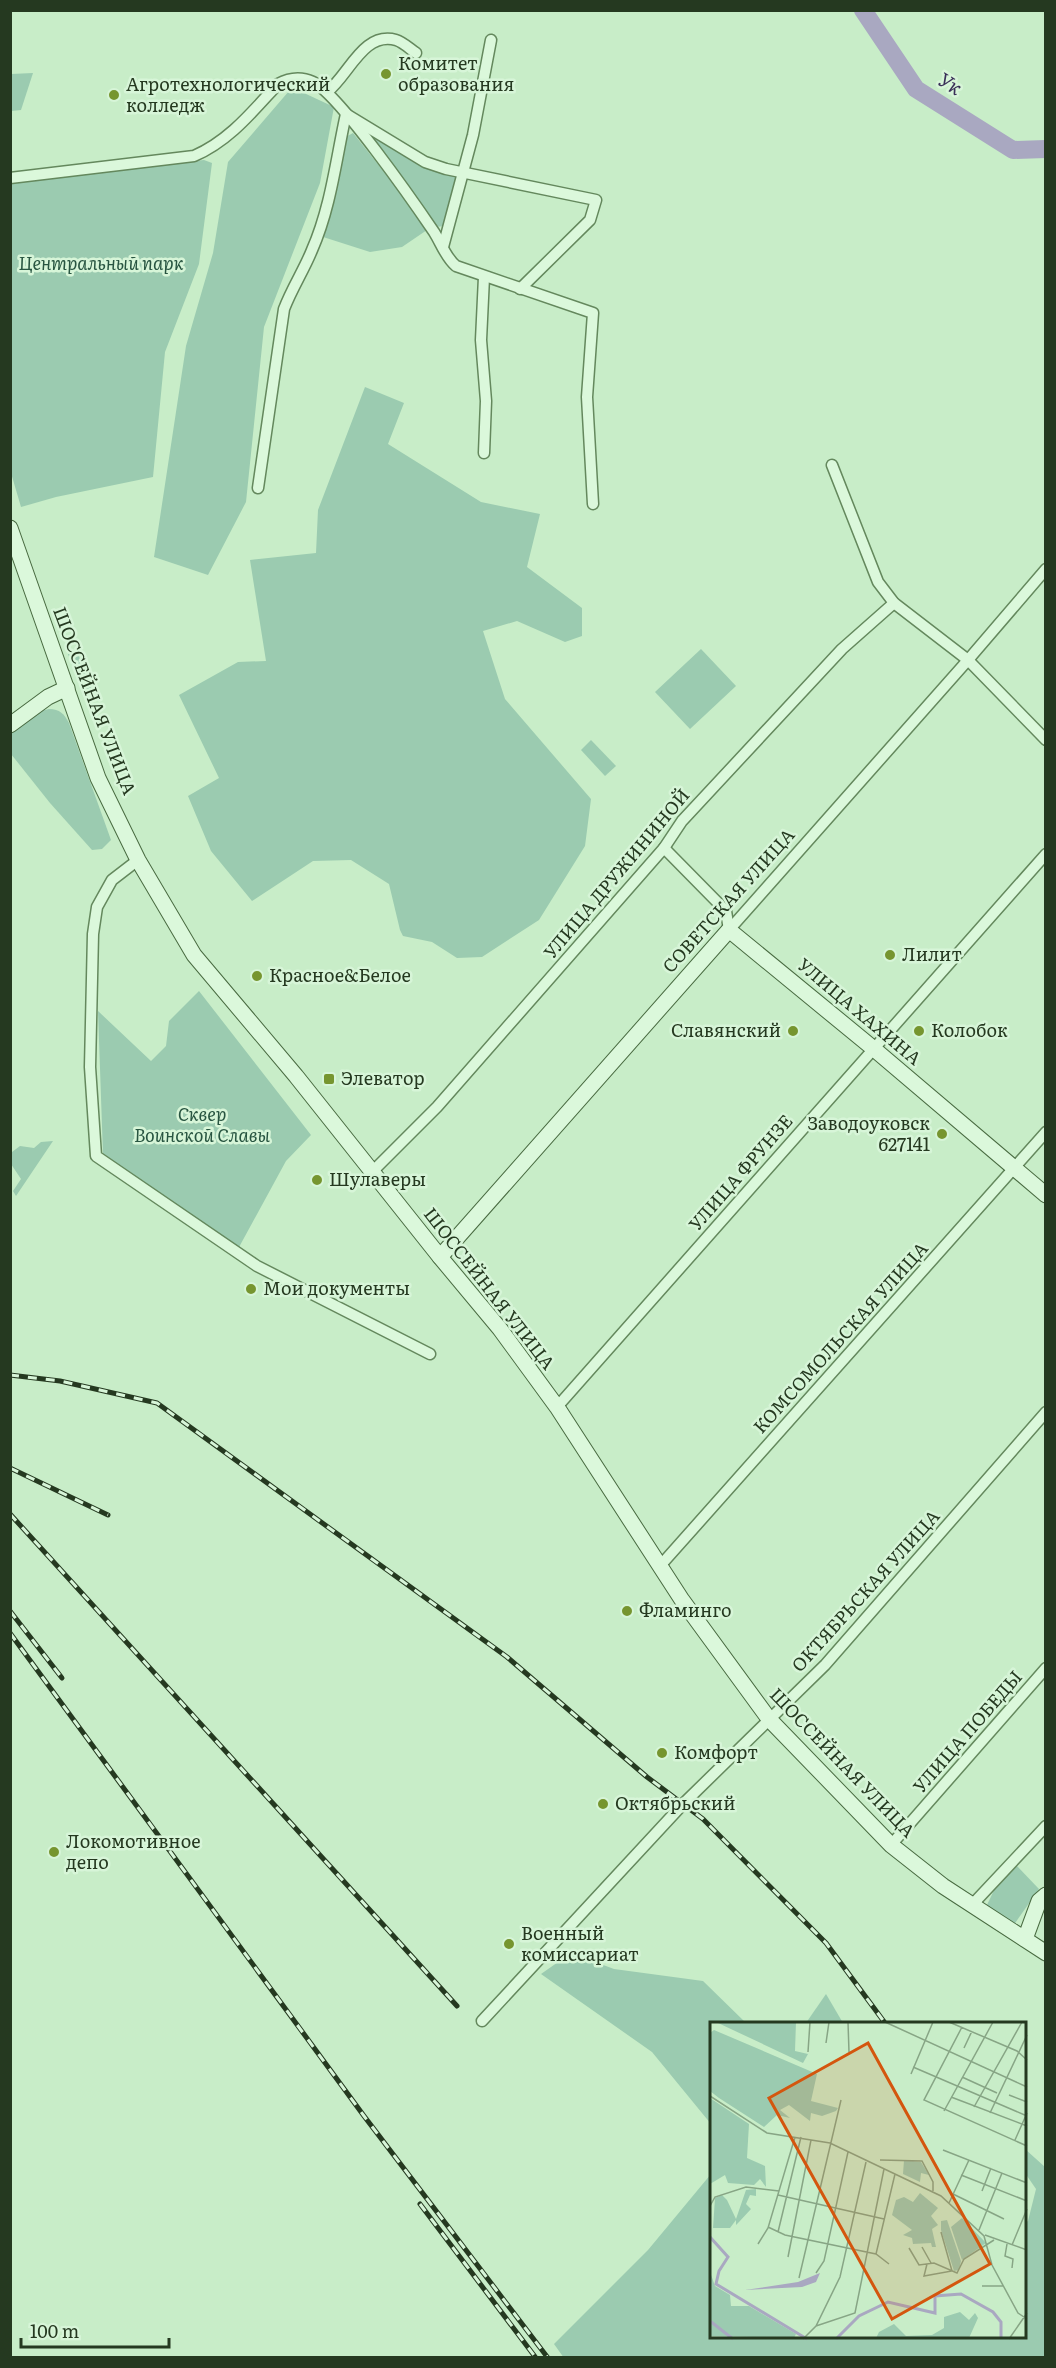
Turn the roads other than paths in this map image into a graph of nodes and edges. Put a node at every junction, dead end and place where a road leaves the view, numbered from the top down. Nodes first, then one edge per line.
1 (491, 40) dead end
2 (416, 53) dead end
3 (327, 92) junction
4 (346, 114) junction
5 (464, 171) junction
6 (10, 178) edge
7 (443, 247) junction
8 (484, 277) junction
9 (520, 289) junction
10 (484, 453) dead end
11 (832, 465) dead end
12 (258, 488) dead end
13 (593, 504) dead end
14 (10, 528) edge
15 (1046, 569) edge
16 (894, 603) junction
17 (968, 660) junction
18 (67, 688) junction
19 (10, 725) edge
20 (1046, 740) edge
21 (664, 848) junction
22 (1046, 854) edge
23 (138, 860) junction
24 (729, 930) junction
25 (874, 1048) junction
26 (1046, 1131) edge
27 (1013, 1168) junction
28 (372, 1172) junction
29 (1046, 1195) edge
30 (440, 1257) junction
31 (430, 1354) dead end
32 (557, 1407) junction
33 (1046, 1413) edge
34 (660, 1566) junction
35 (1046, 1668) edge
36 (769, 1719) junction
37 (1046, 1826) edge
38 (891, 1845) junction
39 (1046, 1895) edge
40 (972, 1905) junction
41 (1025, 1939) junction
42 (1046, 1953) edge
43 (482, 2021) dead end

1 - 5 street
2 - 3 street
3 - 4 street
3 - 6 street
4 - 5 street
4 - 7 street
4 - 12 street
5 - 7 street
5 - 9 street
7 - 8 street
8 - 9 street
8 - 10 street
9 - 13 street
11 - 16 street
14 - 18 main road, ШОССЕЙНАЯ УЛИЦА
15 - 17 street, СОВЕТСКАЯ УЛИЦА
16 - 17 street
16 - 21 street, УЛИЦА ДРУЖИНИНОЙ
17 - 20 street
17 - 24 street, СОВЕТСКАЯ УЛИЦА
18 - 19 main road
18 - 23 main road, ШОССЕЙНАЯ УЛИЦА
21 - 24 street, УЛИЦА ХАХИНА
21 - 28 street, УЛИЦА ДРУЖИНИНОЙ
22 - 25 street, УЛИЦА ФРУНЗЕ
23 - 28 main road, ШОССЕЙНАЯ УЛИЦА
23 - 31 street
24 - 25 main road, УЛИЦА ХАХИНА
24 - 30 main road, СОВЕТСКАЯ УЛИЦА
25 - 27 main road, УЛИЦА ХАХИНА
25 - 32 street, УЛИЦА ФРУНЗЕ
26 - 27 street, КОМСОМОЛЬСКАЯ УЛИЦА
27 - 29 main road, УЛИЦА ХАХИНА
27 - 34 street, КОМСОМОЛЬСКАЯ УЛИЦА
28 - 30 main road, ШОССЕЙНАЯ УЛИЦА
30 - 32 main road, ШОССЕЙНАЯ УЛИЦА
32 - 34 main road, ШОССЕЙНАЯ УЛИЦА
33 - 36 street, ОКТЯБРЬСКАЯ УЛИЦА
34 - 36 main road, ШОССЕЙНАЯ УЛИЦА
35 - 38 street, УЛИЦА ПОБЕДЫ
36 - 38 main road, ШОССЕЙНАЯ УЛИЦА
36 - 43 street, ОКТЯБРЬСКАЯ УЛИЦА
37 - 40 street
38 - 40 main road, ШОССЕЙНАЯ УЛИЦА
39 - 41 main road
40 - 41 main road, ШОССЕЙНАЯ УЛИЦА
41 - 42 main road, ШОССЕЙНАЯ УЛИЦА

